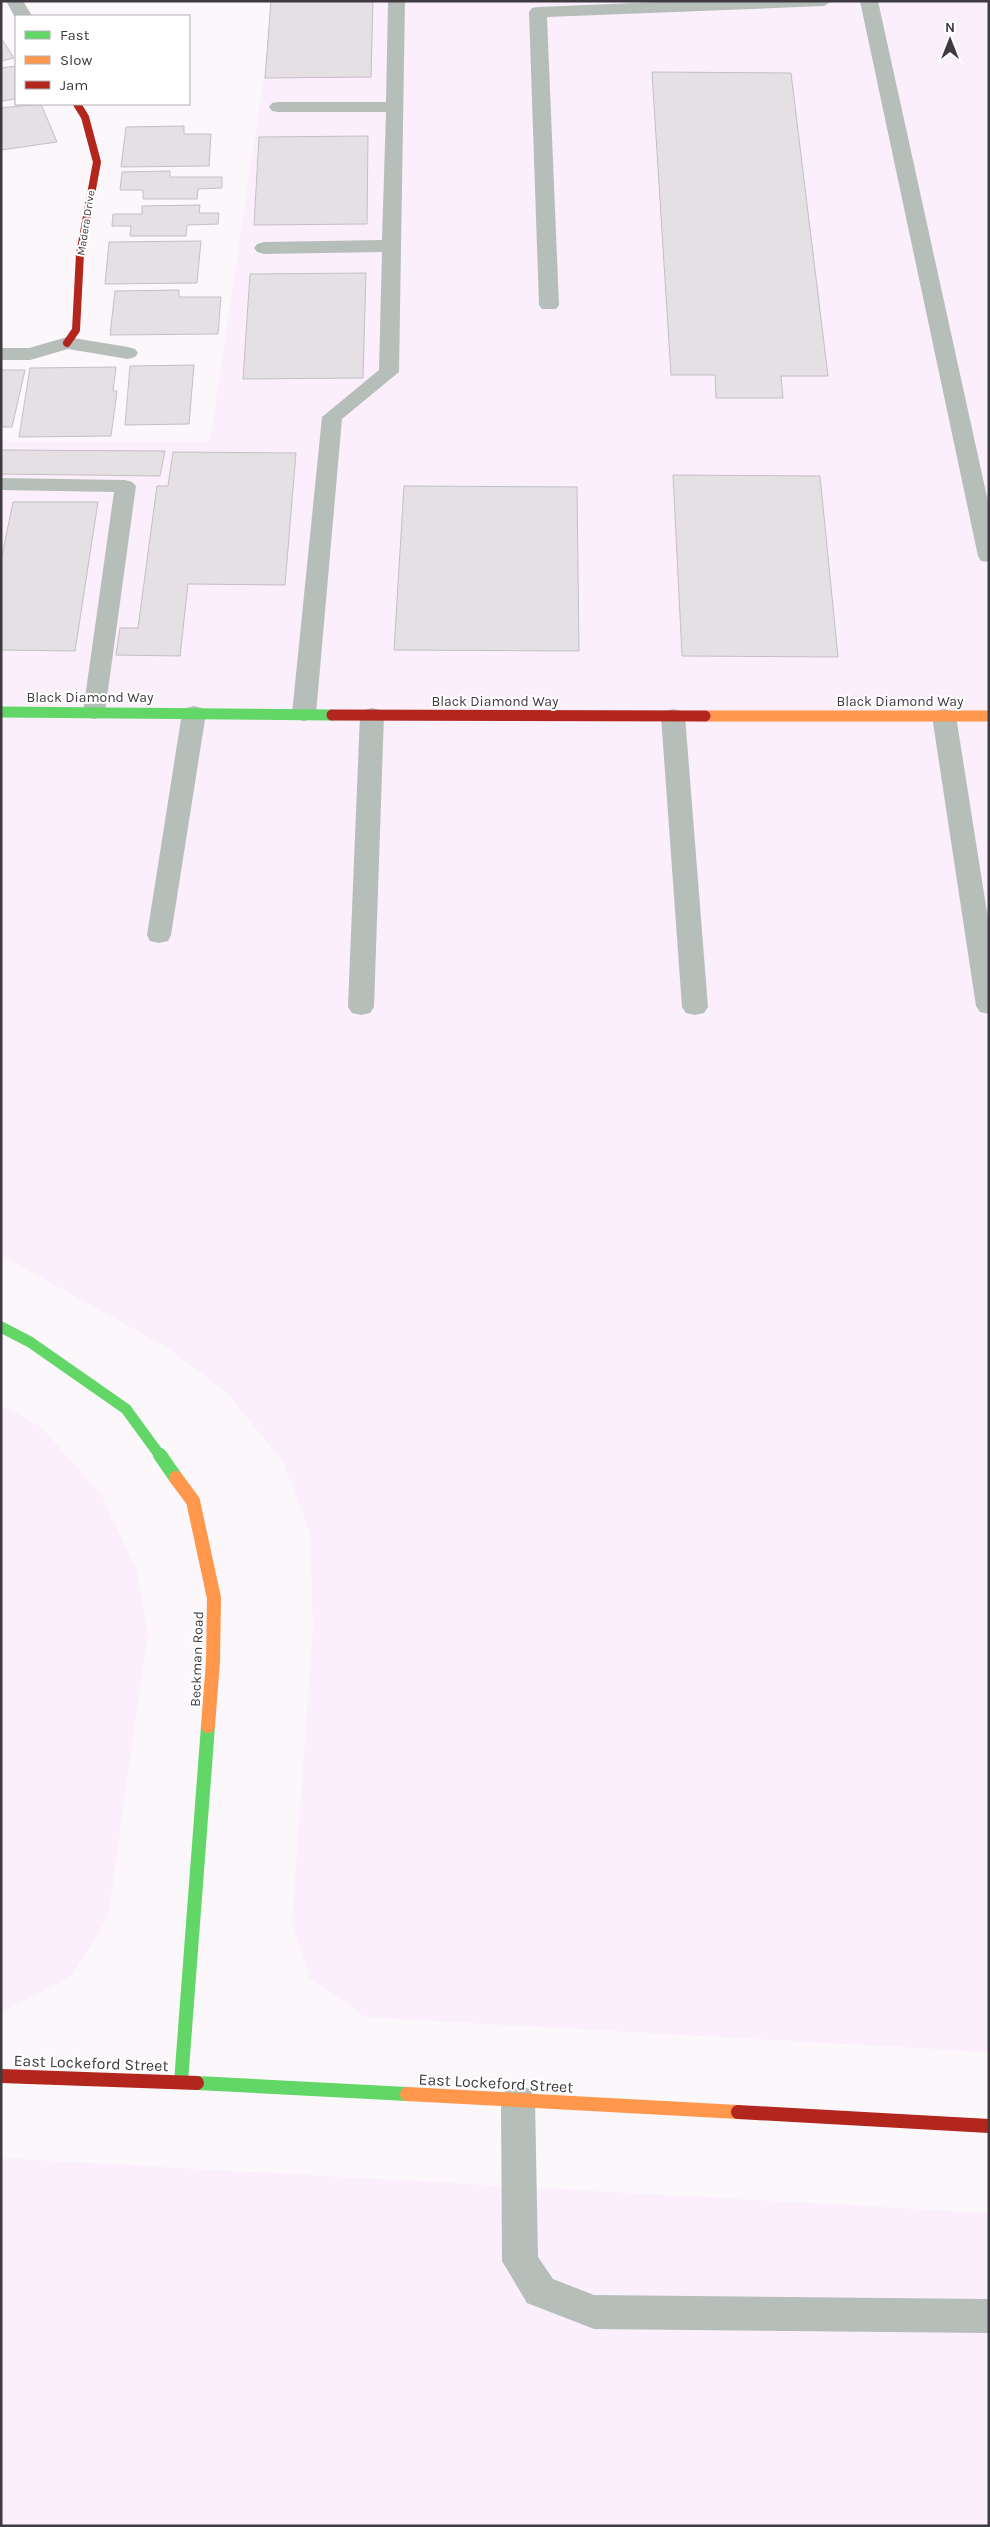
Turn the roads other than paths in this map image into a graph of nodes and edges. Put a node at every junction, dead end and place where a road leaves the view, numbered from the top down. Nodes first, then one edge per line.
1 (14, 1) edge
2 (824, 1) edge
3 (869, 1) edge
4 (397, 2) edge
5 (22, 15) edge
6 (78, 105) edge
7 (395, 106) junction
8 (278, 108) dead end
9 (392, 246) junction
10 (264, 248) dead end
11 (549, 305) dead end
12 (67, 343) junction
13 (128, 353) dead end
14 (1, 354) edge
15 (1, 484) edge
16 (989, 556) edge
17 (1, 712) edge
18 (94, 712) junction
19 (194, 713) junction
20 (304, 714) junction
21 (372, 715) junction
22 (673, 716) junction
23 (944, 716) junction
24 (989, 716) edge
25 (159, 935) dead end
26 (989, 1006) edge
27 (361, 1007) dead end
28 (695, 1007) dead end
29 (1, 1327) edge
30 (1, 2076) edge
31 (181, 2082) junction
32 (518, 2100) junction
33 (989, 2126) edge
34 (989, 2316) edge

1 - 5 street
2 - 11 street
3 - 16 street
4 - 7 street
6 - 12 street, Madera Drive
7 - 8 street
7 - 9 street
9 - 10 street
9 - 20 street
12 - 13 street
12 - 14 street
15 - 18 street
17 - 18 street, Black Diamond Way
18 - 19 street, Black Diamond Way
19 - 20 street, Black Diamond Way
19 - 25 street
20 - 21 street, Black Diamond Way
21 - 22 street, Black Diamond Way
21 - 27 street
22 - 23 street, Black Diamond Way
22 - 28 street
23 - 24 street, Black Diamond Way
23 - 26 street
29 - 31 street, Beckman Road
30 - 31 street, East Lockeford Street
31 - 32 street, East Lockeford Street
32 - 33 street, East Lockeford Street
32 - 34 street

